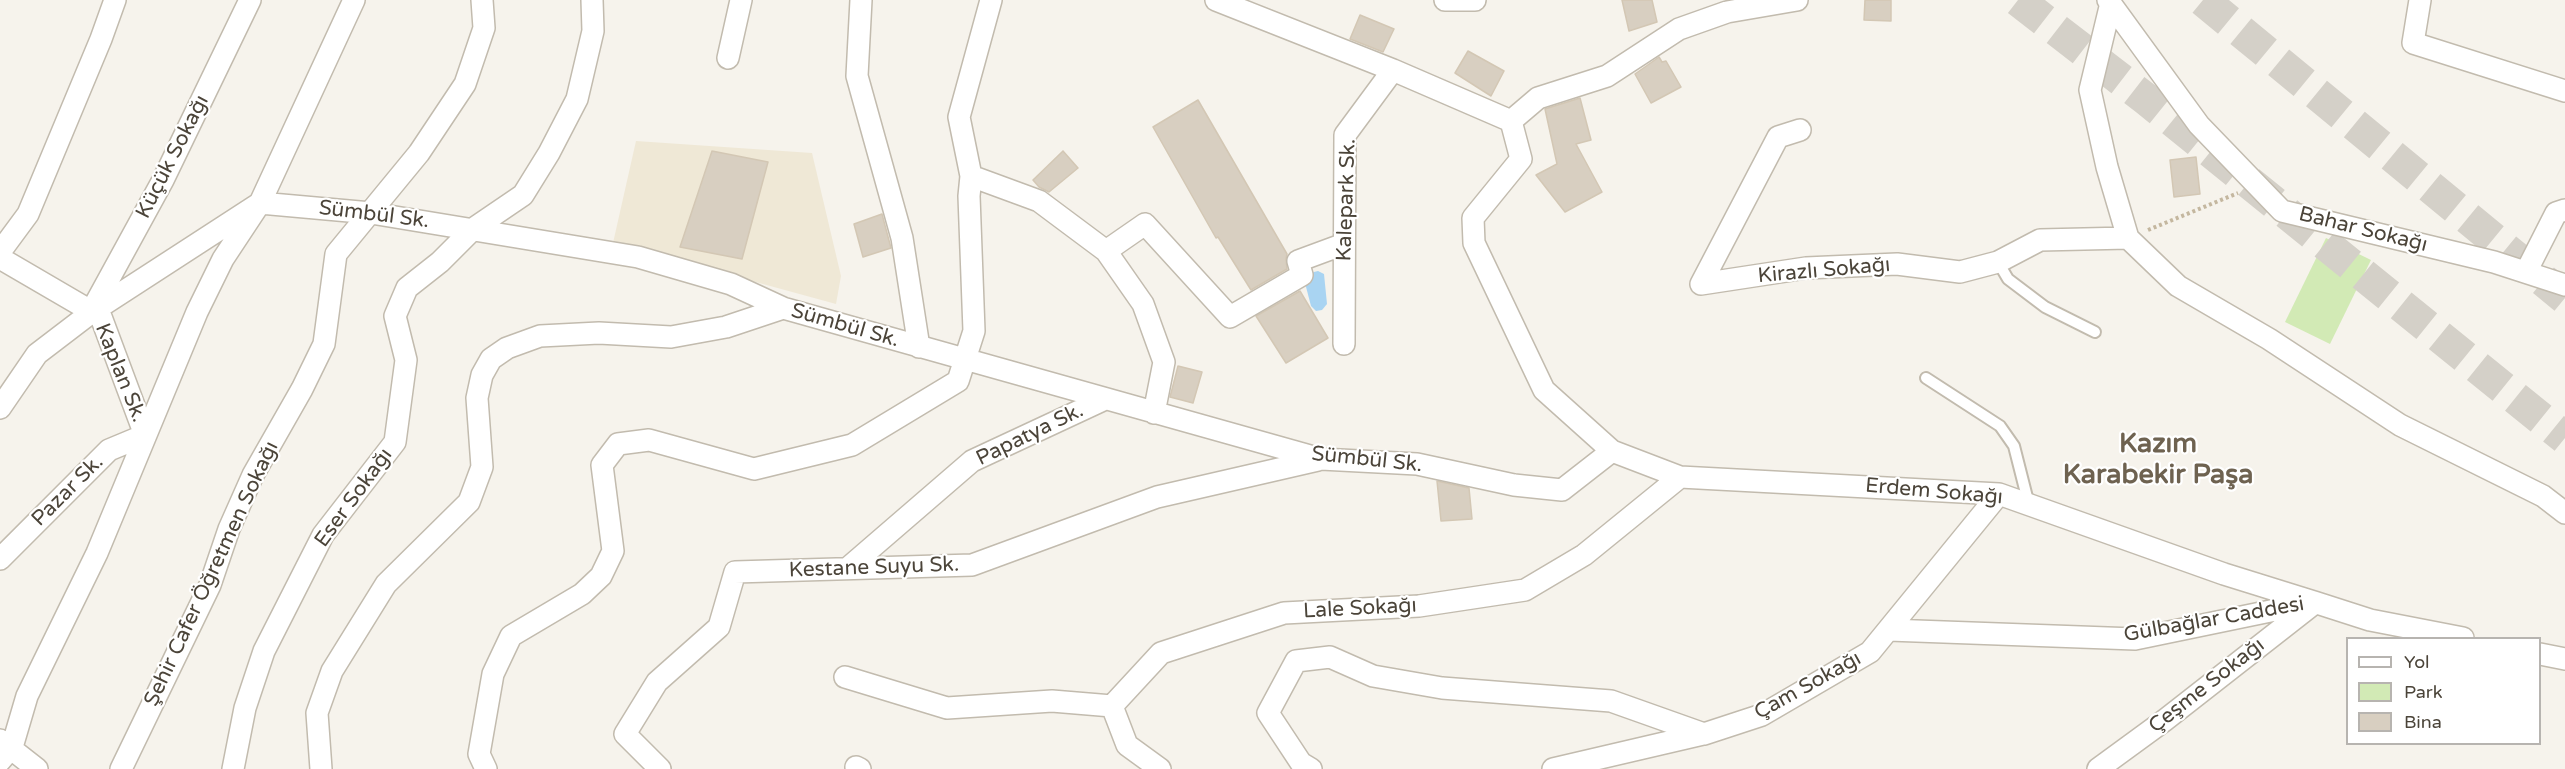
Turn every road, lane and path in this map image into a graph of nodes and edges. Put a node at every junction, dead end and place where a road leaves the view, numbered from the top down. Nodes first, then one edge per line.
1 (115, 0) edge
2 (250, 0) edge
3 (354, 0) edge
4 (482, 0) edge
5 (592, 0) edge
6 (741, 0) edge
7 (861, 0) edge
8 (991, 0) edge
9 (1216, 0) edge
10 (1445, 0) edge
11 (1475, 0) edge
12 (1797, 0) edge
13 (2420, 0) edge
14 (2109, 2) edge
15 (728, 58) dead end
16 (1393, 70) junction
17 (2565, 91) edge
18 (1511, 121) junction
19 (1800, 130) dead end
20 (971, 176) junction
21 (2257, 185) junction
22 (260, 203) junction
23 (2565, 210) edge
24 (371, 213) junction
25 (472, 229) junction
26 (2128, 238) junction
27 (1344, 244) junction
28 (1106, 251) junction
29 (0, 252) edge
30 (0, 258) edge
31 (1998, 262) junction
32 (2526, 272) junction
33 (2565, 285) edge
34 (783, 308) junction
35 (92, 312) junction
36 (2095, 332) dead end
37 (1344, 344) dead end
38 (919, 347) junction
39 (965, 360) junction
40 (1926, 378) dead end
41 (1105, 399) junction
42 (0, 408) edge
43 (1154, 413) junction
44 (145, 435) junction
45 (1612, 451) junction
46 (1321, 459) junction
47 (1680, 477) junction
48 (1999, 494) junction
49 (2029, 505) junction
50 (2565, 513) edge
51 (0, 559) edge
52 (848, 568) junction
53 (2314, 602) junction
54 (1888, 630) junction
55 (2453, 637) edge
56 (2541, 654) edge
57 (2565, 659) edge
58 (844, 676) dead end
59 (1112, 706) junction
60 (1704, 734) junction
61 (4, 750) edge
62 (37, 769) edge
63 (121, 769) edge
64 (233, 769) edge
65 (321, 769) edge
66 (486, 769) edge
67 (660, 769) edge
68 (1160, 769) edge
69 (1311, 769) edge
70 (1553, 769) edge
71 (2098, 769) edge

1 - 29 street
2 - 35 street, Küçük Sokağı
3 - 22 street
4 - 24 street, Şehir Cafer Öğretmen Sokağı
5 - 25 street, Eser Sokağı
6 - 15 street
7 - 38 street
8 - 20 street
9 - 16 street
10 - 11 street
12 - 18 street
13 - 17 street
14 - 21 street, Bahar Sokağı
14 - 26 street
16 - 18 street
16 - 27 street, Kalepark Sk.
18 - 45 street
19 - 31 street, Kirazlı Sokağı
20 - 28 street
20 - 39 street
21 - 26 path
21 - 32 street, Bahar Sokağı
22 - 24 street, Sümbül Sk.
22 - 35 street
22 - 44 street
23 - 32 street
24 - 25 street, Sümbül Sk.
24 - 63 street, Şehir Cafer Öğretmen Sokağı
25 - 34 street, Sümbül Sk.
25 - 64 street, Eser Sokağı
26 - 31 street, Kirazlı Sokağı
26 - 50 street
27 - 28 street
27 - 37 street, Kalepark Sk.
28 - 43 street
30 - 35 street, Kaplan Sk.
31 - 36 lane
32 - 33 street, Bahar Sokağı
34 - 38 street, Sümbül Sk.
34 - 65 street
35 - 42 street
35 - 44 street, Kaplan Sk.
38 - 39 street, Sümbül Sk.
39 - 41 street, Sümbül Sk.
39 - 66 street
40 - 49 lane
41 - 43 street, Sümbül Sk.
41 - 52 street, Papatya Sk.
43 - 46 street, Sümbül Sk.
44 - 51 street, Pazar Sk.
44 - 61 street
45 - 46 street, Sümbül Sk.
45 - 47 street, Erdem Sokağı
46 - 52 street, Kestane Suyu Sk.
47 - 48 street, Erdem Sokağı
47 - 59 street, Lale Sokağı
48 - 49 street, Erdem Sokağı
48 - 54 street, Çam Sokağı
49 - 53 street, Erdem Sokağı
52 - 67 street, Kestane Suyu Sk.
53 - 54 street, Gülbağlar Caddesi
53 - 55 street, Gülbağlar Caddesi
53 - 71 street, Çeşme Sokağı
54 - 60 street, Çam Sokağı
56 - 57 street
58 - 59 street
59 - 68 street
60 - 69 street
60 - 70 street, Çam Sokağı
61 - 62 street

